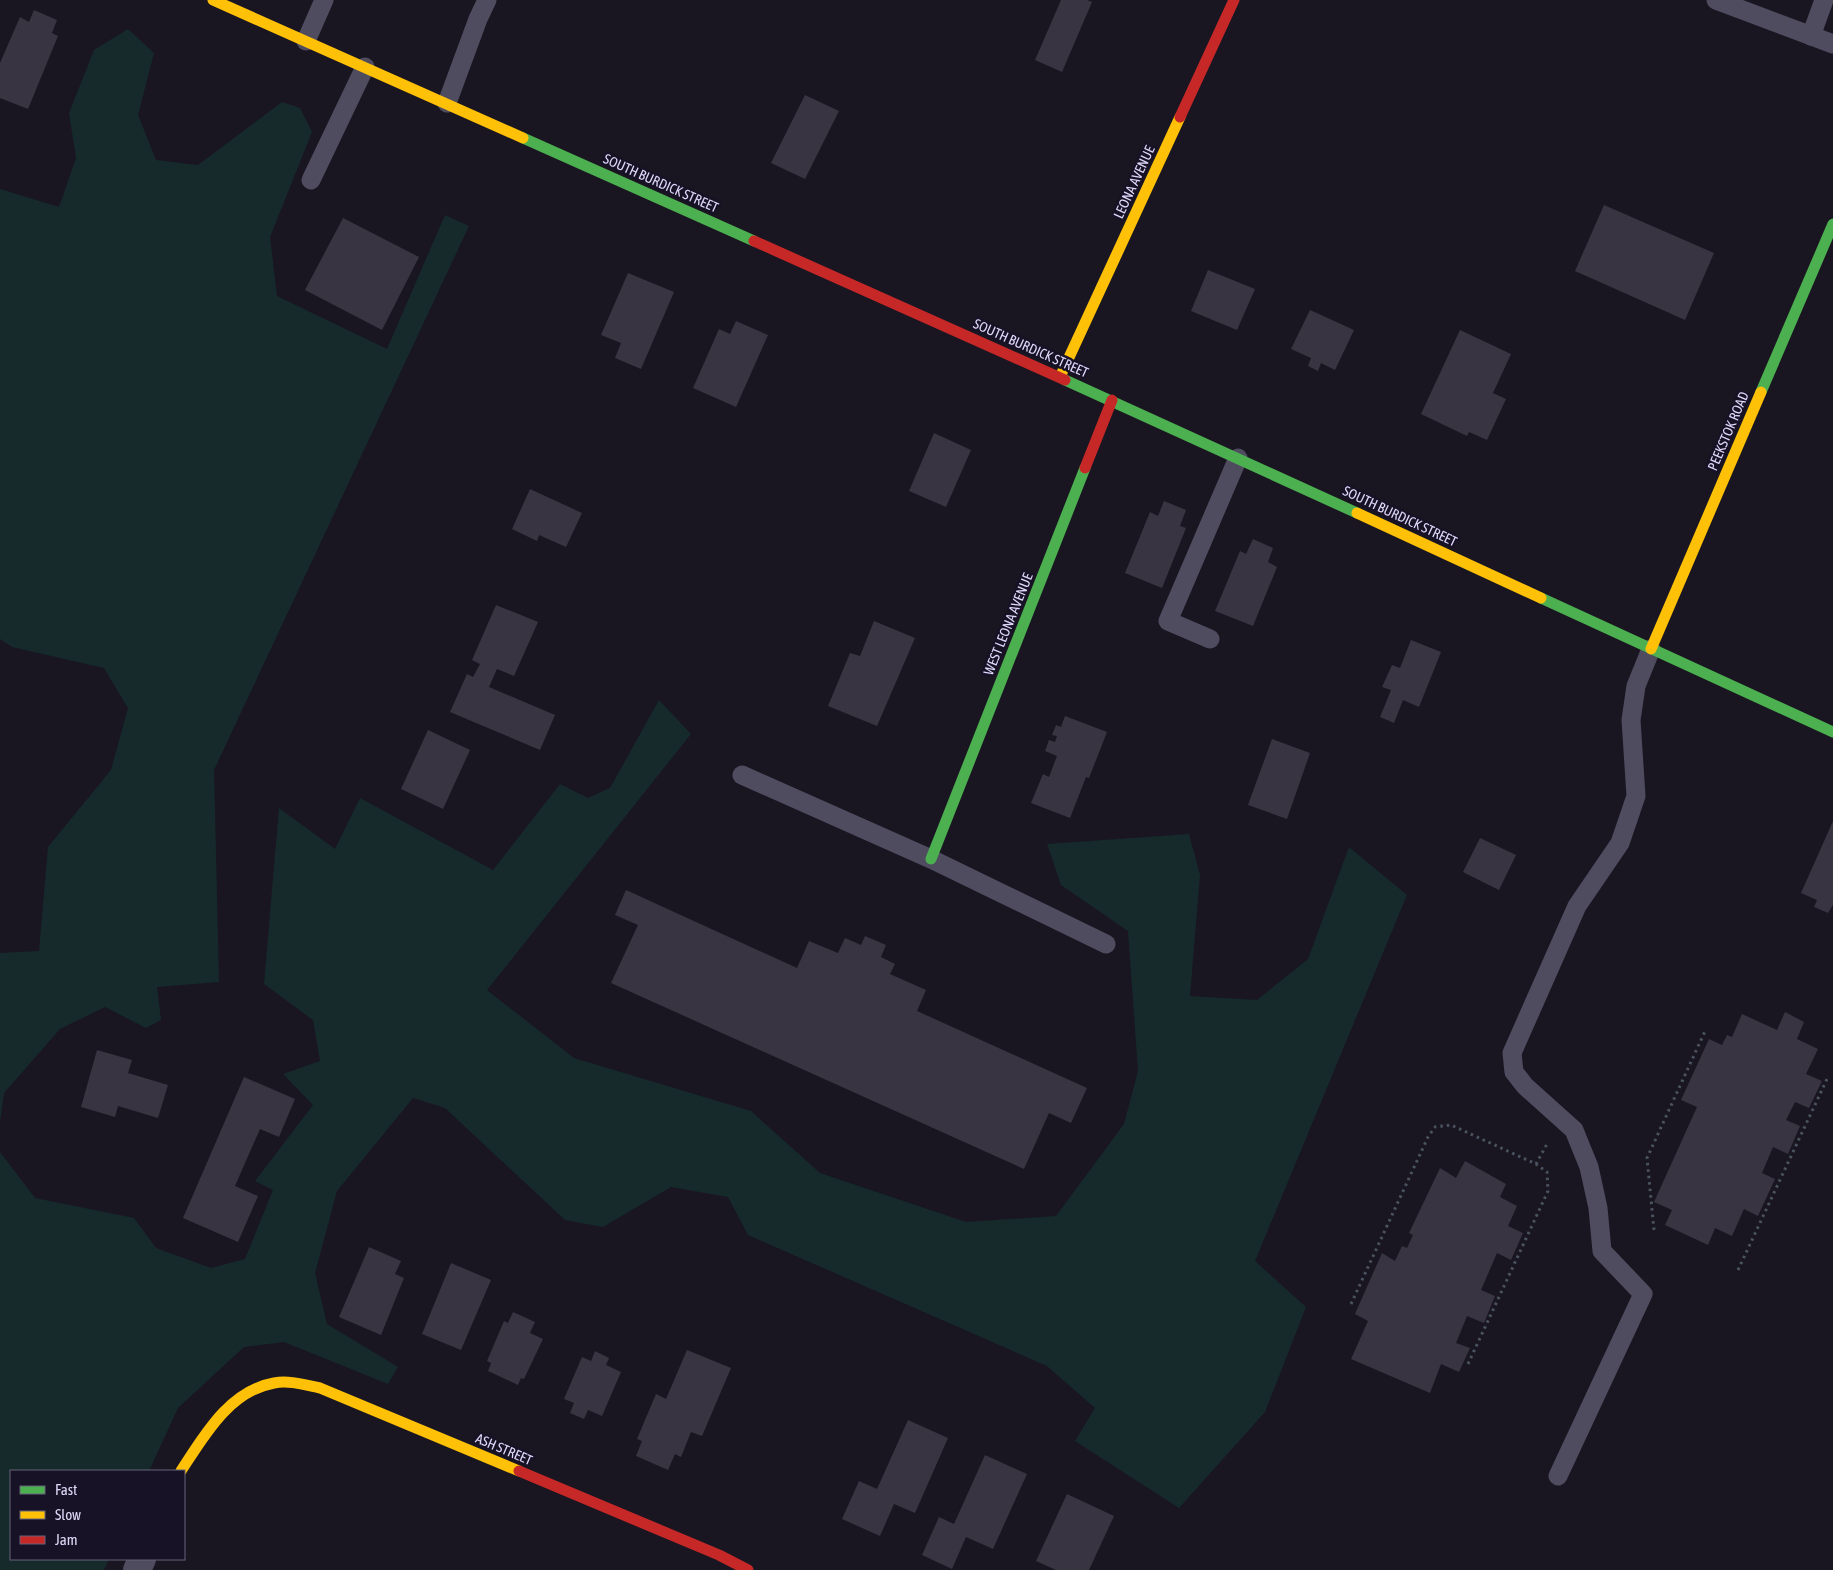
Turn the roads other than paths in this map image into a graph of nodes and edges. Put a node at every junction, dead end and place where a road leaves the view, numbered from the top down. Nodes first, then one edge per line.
1 (213, 0) edge
2 (324, 0) edge
3 (487, 0) edge
4 (1234, 0) edge
5 (1716, 0) edge
6 (1824, 0) edge
7 (1811, 36) junction
8 (306, 41) junction
9 (1833, 44) edge
10 (365, 67) junction
11 (447, 103) junction
12 (311, 180) dead end
13 (1833, 224) edge
14 (1060, 377) junction
15 (1112, 400) junction
16 (1238, 458) junction
17 (1210, 639) dead end
18 (1651, 649) junction
19 (1833, 732) edge
20 (742, 775) dead end
21 (931, 859) junction
22 (1106, 944) dead end
23 (182, 1470) edge
24 (1558, 1476) dead end
25 (715, 1563) edge
26 (748, 1570) edge

1 - 8 street, SOUTH BURDICK STREET
2 - 8 lane
3 - 11 lane
4 - 14 street, LEONA AVENUE
5 - 7 lane
6 - 7 lane
7 - 9 lane
8 - 10 street, SOUTH BURDICK STREET
10 - 11 street, SOUTH BURDICK STREET
10 - 12 lane
11 - 14 street, SOUTH BURDICK STREET
13 - 18 street, PEEKSTOK ROAD
14 - 15 street, SOUTH BURDICK STREET
15 - 16 street, SOUTH BURDICK STREET
15 - 21 street, WEST LEONA AVENUE
16 - 17 lane
16 - 18 street, SOUTH BURDICK STREET
18 - 19 street, SOUTH BURDICK STREET
18 - 24 lane
20 - 21 lane
21 - 22 lane
23 - 25 street, ASH STREET
25 - 26 street, ASH STREET

